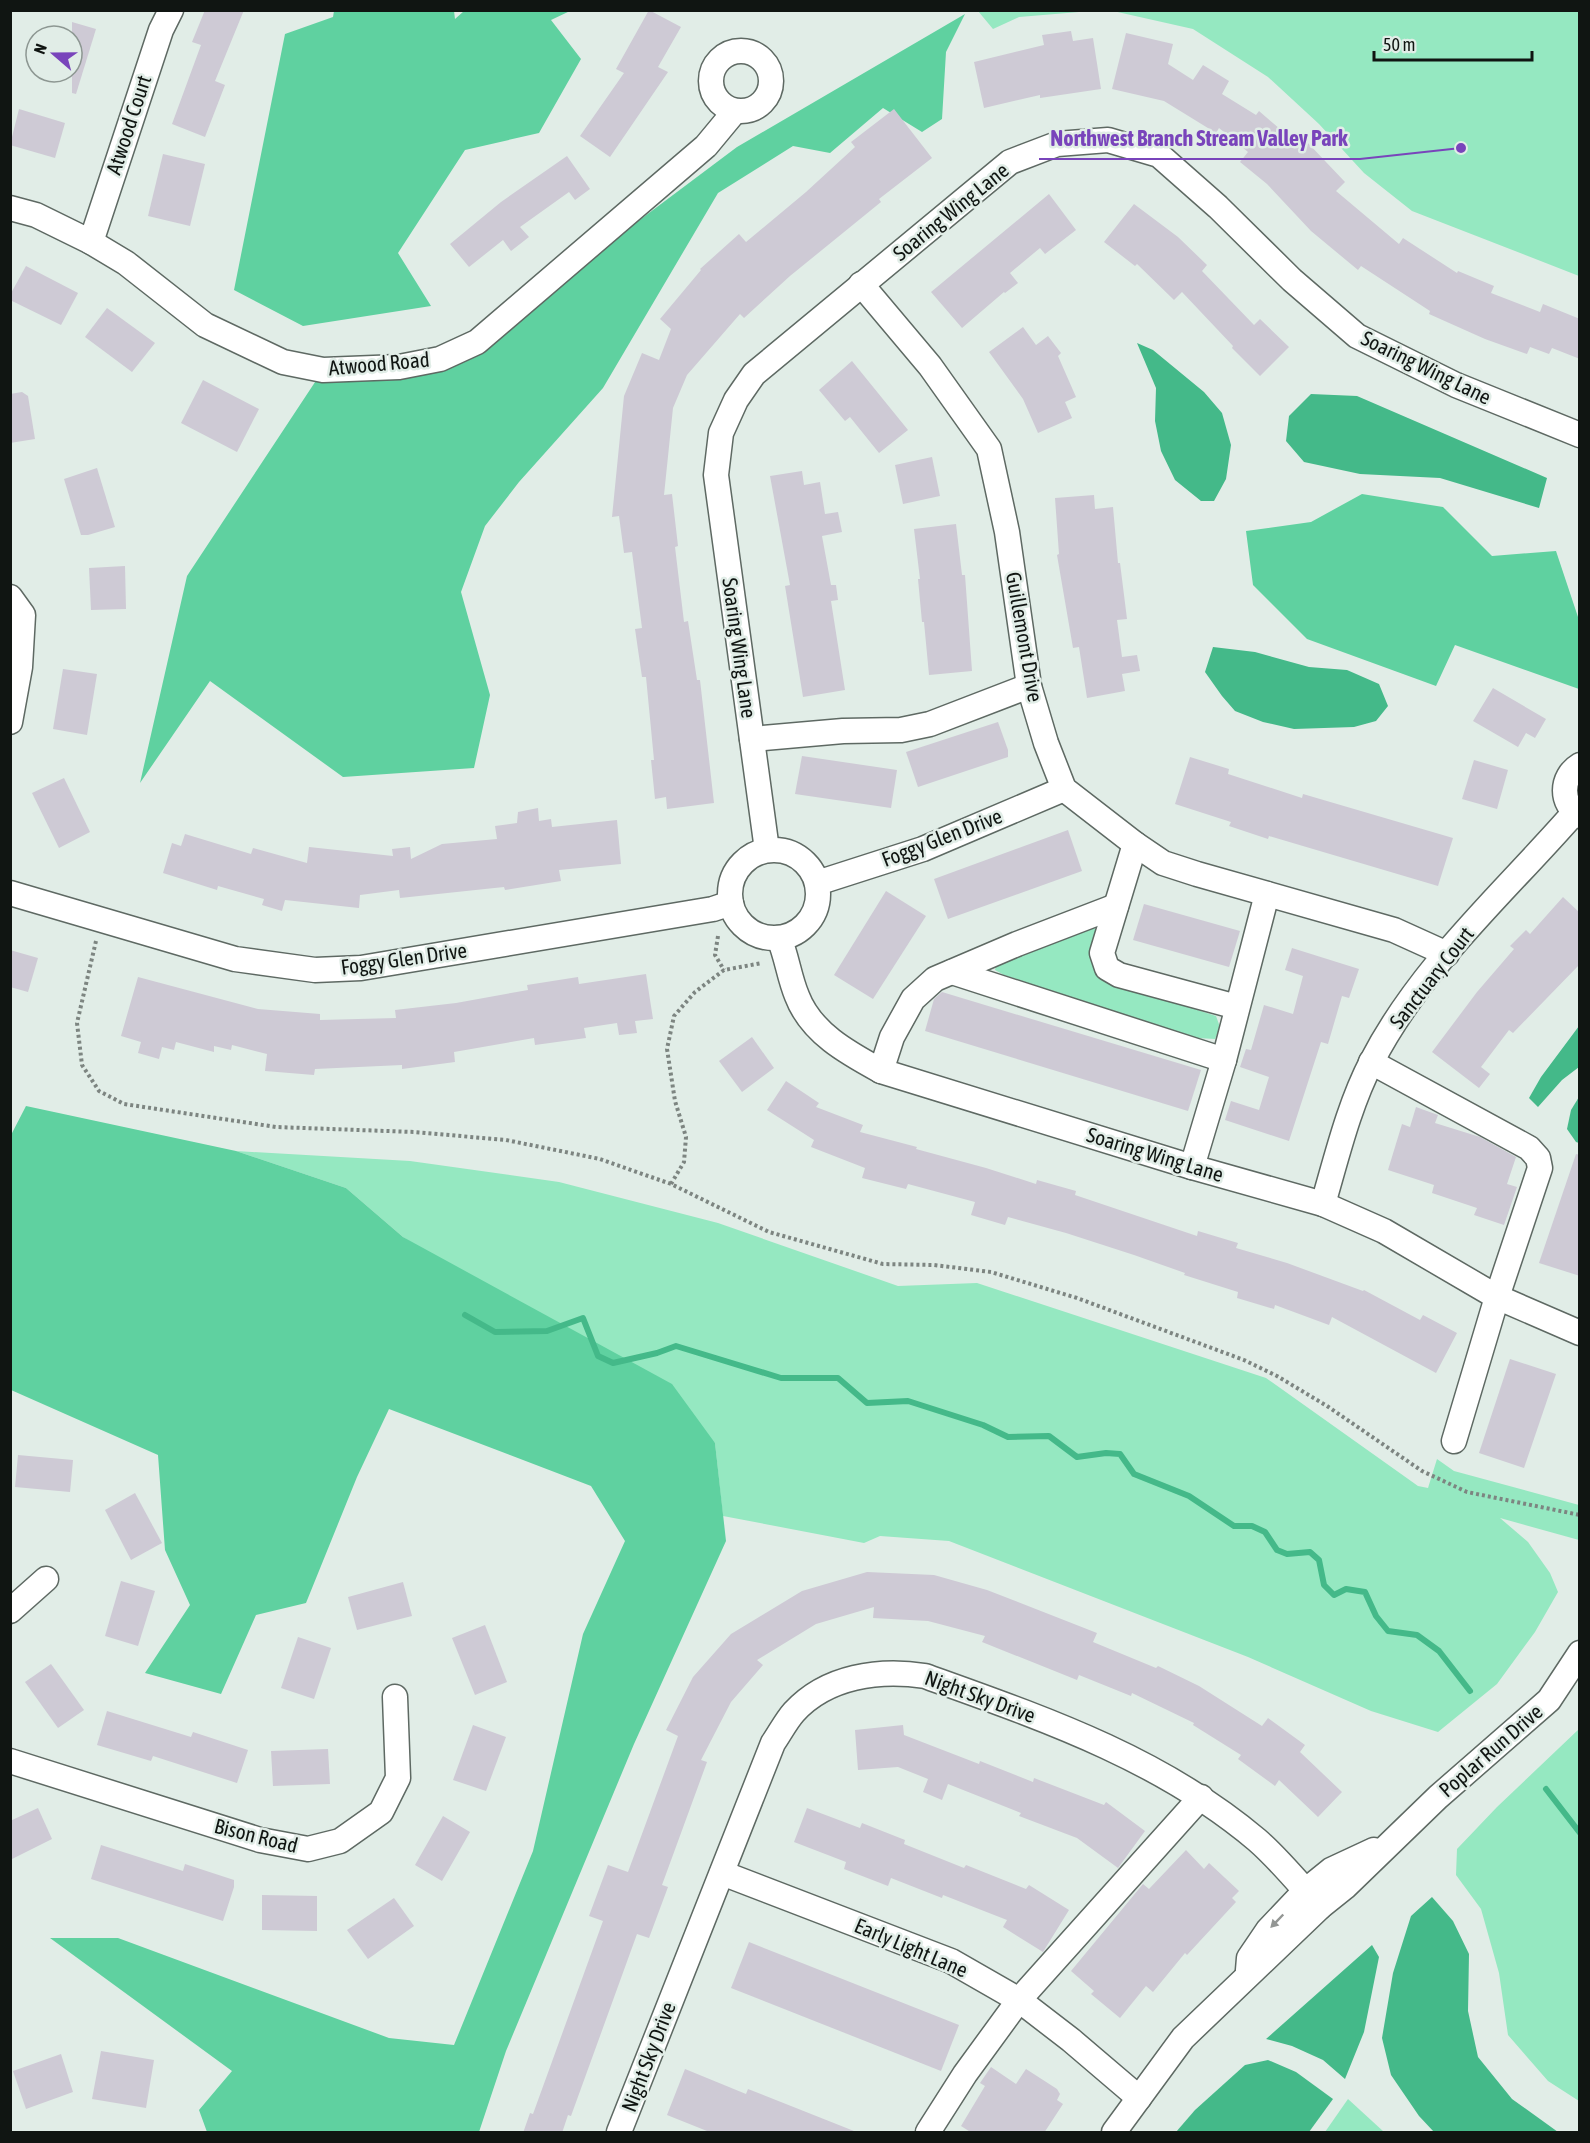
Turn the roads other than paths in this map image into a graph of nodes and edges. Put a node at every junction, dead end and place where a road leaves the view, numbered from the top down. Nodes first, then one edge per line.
1 (171, 10) edge
2 (735, 111) dead end
3 (10, 208) edge
4 (91, 242) junction
5 (861, 285) junction
6 (1580, 435) edge
7 (17, 606) edge
8 (1029, 686) junction
9 (10, 722) edge
10 (752, 739) junction
11 (1580, 765) edge
12 (1064, 789) junction
13 (1577, 814) edge
14 (1134, 844) junction
15 (767, 850) junction
16 (817, 883) junction
17 (10, 893) edge
18 (1268, 894) junction
19 (731, 903) junction
20 (1116, 906) junction
21 (779, 938) junction
22 (1447, 954) junction
23 (952, 972) junction
24 (1237, 1007) junction
25 (1224, 1060) junction
26 (1371, 1062) junction
27 (881, 1071) junction
28 (1192, 1167) junction
29 (1323, 1204) junction
30 (1497, 1297) junction
31 (1580, 1333) edge
32 (1454, 1441) dead end
33 (46, 1579) dead end
34 (10, 1611) edge
35 (1580, 1653) edge
36 (395, 1697) dead end
37 (10, 1761) edge
38 (1201, 1797) junction
39 (722, 1873) junction
40 (1312, 1899) junction
41 (1019, 2000) junction
42 (1139, 2098) junction
43 (620, 2133) edge
44 (928, 2133) edge
45 (1114, 2133) edge

1 - 4 street, Atwood Court
2 - 4 street, Atwood Road
3 - 4 street, Atwood Road
5 - 6 street, Soaring Wing Lane
5 - 8 street, Guillemont Drive
5 - 10 street, Soaring Wing Lane
7 - 9 street
8 - 10 street
8 - 12 street, Guillemont Drive
10 - 15 street, Soaring Wing Lane
11 - 13 street, Sanctuary Court
12 - 14 street
12 - 16 street, Foggy Glen Drive
13 - 22 street, Sanctuary Court
14 - 18 street
14 - 20 street
15 - 16 street
15 - 19 street
16 - 21 street
17 - 19 street, Foggy Glen Drive
18 - 22 street
18 - 24 street
19 - 21 street
20 - 23 street
20 - 24 street
21 - 27 street, Soaring Wing Lane
22 - 26 street, Sanctuary Court
23 - 25 street
23 - 27 street
24 - 25 street
25 - 28 street
26 - 29 street, Sanctuary Court
26 - 30 street
27 - 28 street, Soaring Wing Lane
28 - 29 street, Soaring Wing Lane
29 - 30 street, Soaring Wing Lane
30 - 31 street, Soaring Wing Lane
30 - 32 street
33 - 34 street
35 - 40 street, Poplar Run Drive
36 - 37 street, Bison Road
38 - 39 street, Night Sky Drive
38 - 40 street, Night Sky Drive
38 - 41 street
39 - 41 street, Early Light Lane
39 - 43 street, Night Sky Drive
40 - 42 street, Poplar Run Drive
41 - 42 street, Early Light Lane
41 - 44 street
42 - 45 street, Poplar Run Drive

